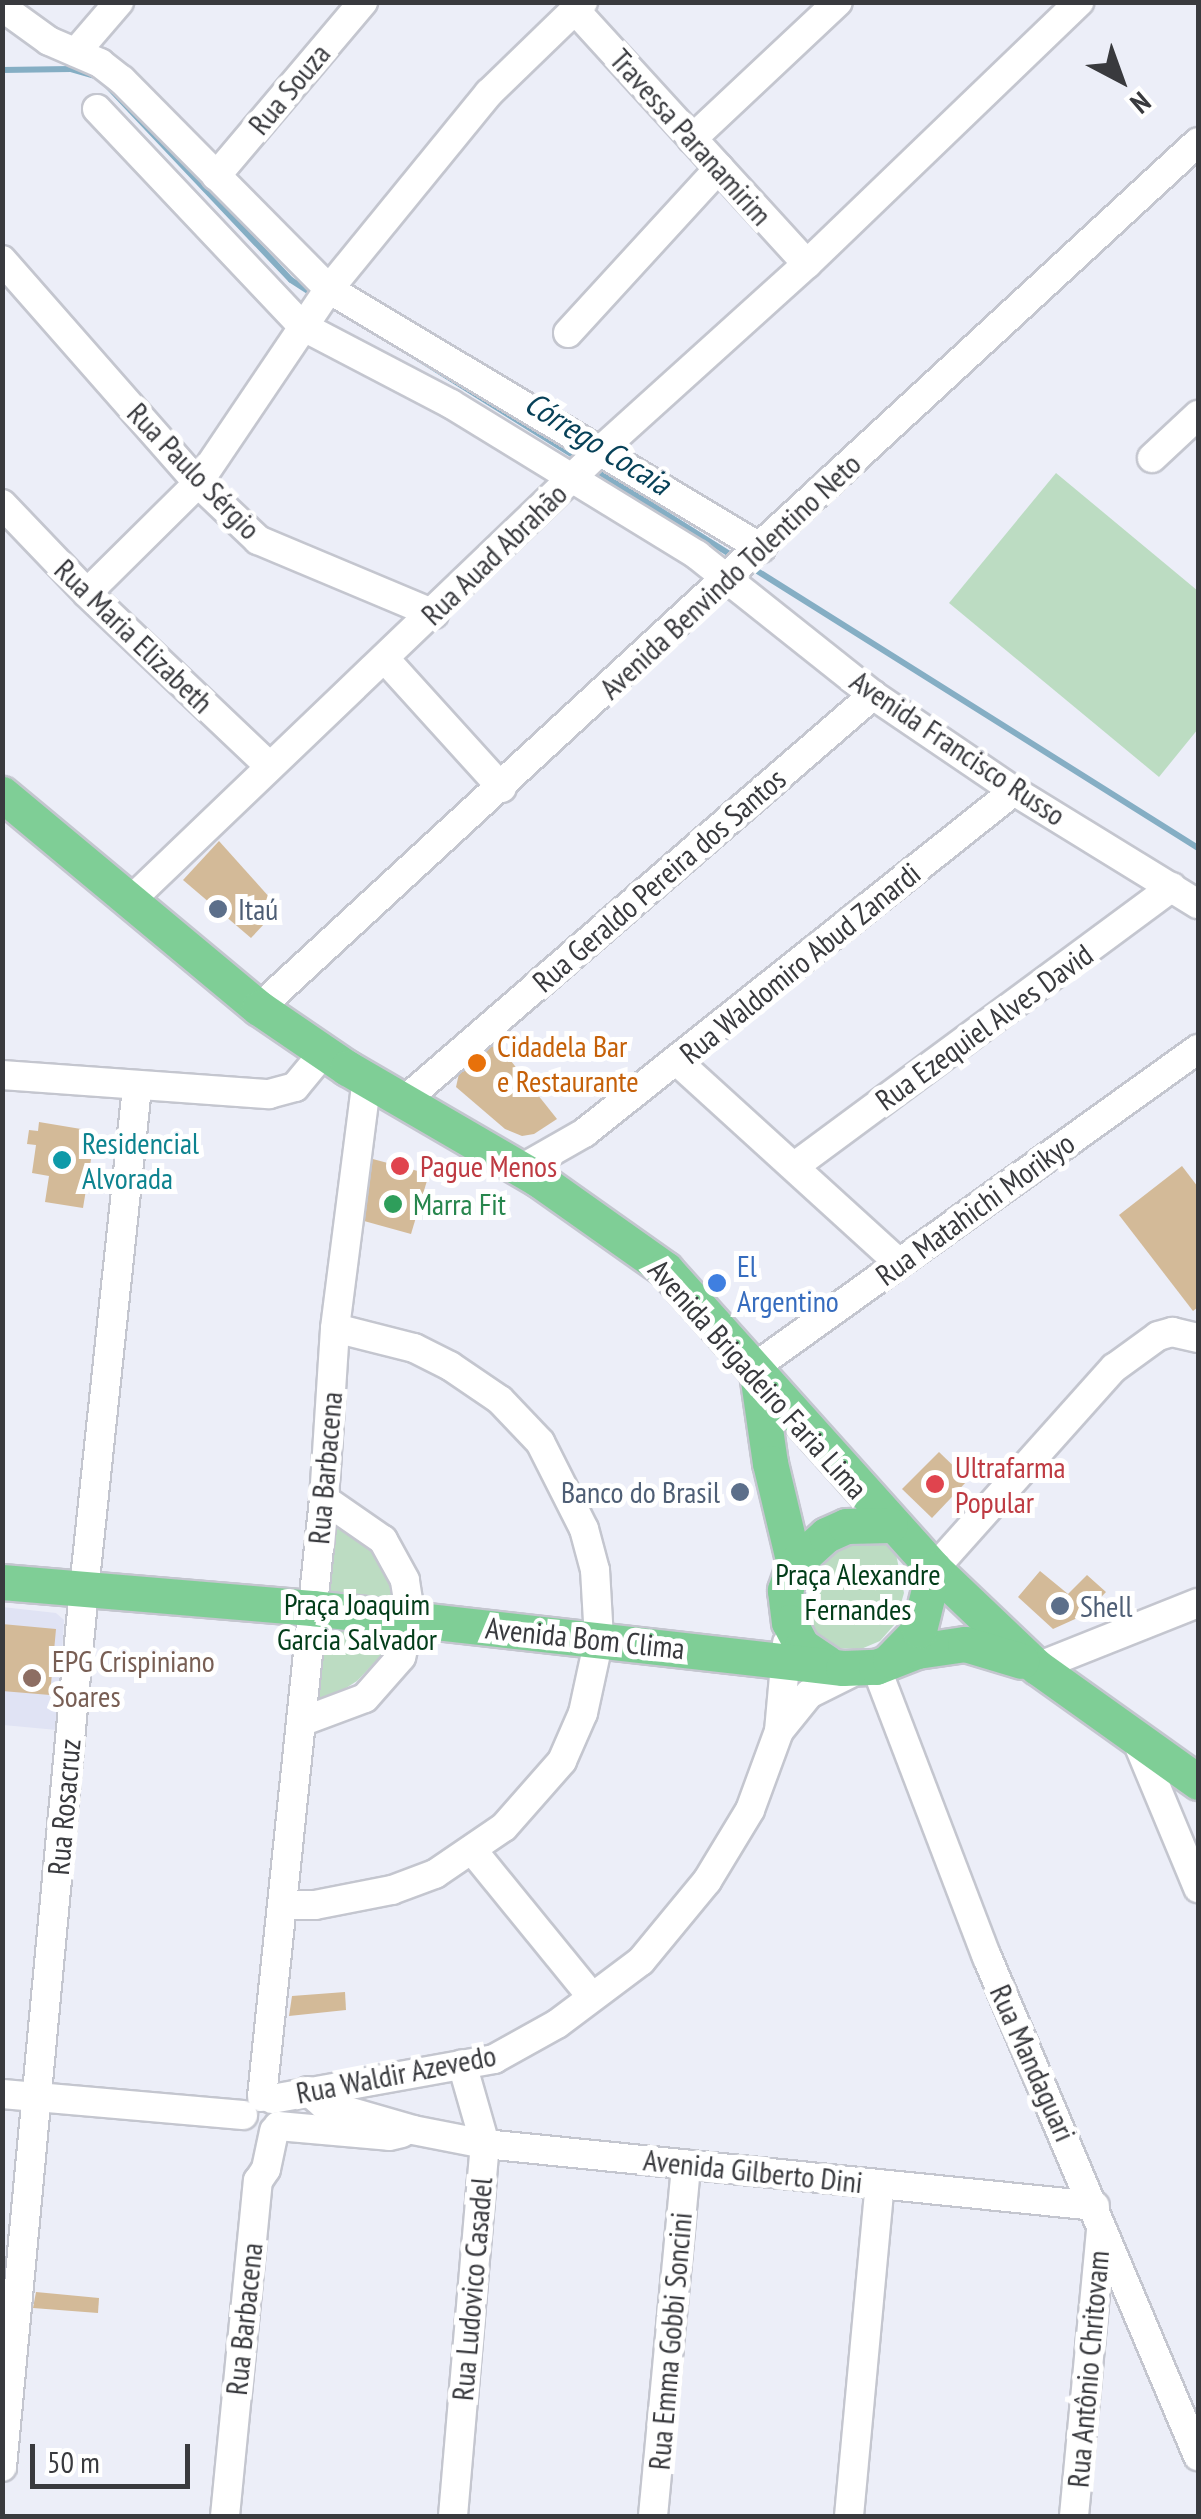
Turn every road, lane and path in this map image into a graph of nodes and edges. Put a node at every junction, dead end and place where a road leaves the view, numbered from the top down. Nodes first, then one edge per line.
1 (120, 2) edge
2 (362, 2) edge
3 (838, 2) edge
4 (1079, 2) edge
5 (579, 6) edge
6 (2, 7) edge
7 (76, 52) junction
8 (97, 110) dead end
9 (692, 139) junction
10 (1198, 142) edge
11 (720, 168) junction
12 (216, 176) junction
13 (2, 260) edge
14 (807, 264) junction
15 (315, 308) junction
16 (568, 332) dead end
17 (1198, 414) edge
18 (1152, 458) dead end
19 (586, 464) junction
20 (198, 483) junction
21 (2, 504) edge
22 (745, 562) junction
23 (87, 593) junction
24 (434, 614) junction
25 (385, 659) junction
26 (873, 695) junction
27 (268, 765) junction
28 (502, 788) junction
29 (1014, 791) junction
30 (2, 794) edge
31 (1172, 888) junction
32 (129, 902) junction
33 (1198, 904) edge
34 (259, 1008) junction
35 (1198, 1049) edge
36 (324, 1052) junction
37 (677, 1061) junction
38 (446, 1065) junction
39 (2, 1076) edge
40 (367, 1079) junction
41 (137, 1087) junction
42 (405, 1100) junction
43 (442, 1122) junction
44 (584, 1133) junction
45 (795, 1166) junction
46 (520, 1169) junction
47 (555, 1190) junction
48 (899, 1264) junction
49 (335, 1328) junction
50 (1198, 1338) edge
51 (754, 1371) junction
52 (324, 1499) junction
53 (890, 1525) junction
54 (794, 1564) junction
55 (934, 1569) junction
56 (2, 1582) edge
57 (84, 1589) junction
58 (1198, 1602) edge
59 (312, 1608) junction
60 (411, 1620) junction
61 (789, 1622) junction
62 (599, 1639) junction
63 (749, 1655) junction
64 (786, 1658) junction
65 (863, 1665) junction
66 (1037, 1667) junction
67 (301, 1722) junction
68 (779, 1731) junction
69 (1134, 1734) junction
70 (1198, 1782) edge
71 (1198, 1792) edge
72 (1174, 1831) junction
73 (473, 1851) junction
74 (1198, 1888) edge
75 (282, 1905) junction
76 (592, 1998) junction
77 (462, 2064) junction
78 (308, 2092) junction
79 (2, 2094) edge
80 (38, 2097) junction
81 (263, 2116) junction
82 (413, 2130) junction
83 (484, 2144) junction
84 (686, 2165) junction
85 (880, 2184) junction
86 (1099, 2214) junction
87 (1198, 2456) edge
88 (2, 2467) edge
89 (225, 2516) edge
90 (453, 2516) edge
91 (654, 2516) edge
92 (849, 2516) edge
93 (1074, 2516) edge

1 - 7 street
2 - 12 street, Rua Souza
3 - 9 street
4 - 14 street, Rua Auad Abrahão
5 - 9 street, Travessa Paranamirim
5 - 15 street
6 - 7 street
7 - 12 street
8 - 15 street
9 - 11 street, Travessa Paranamirim
10 - 22 street, Avenida Benvindo Tolentino Neto
11 - 14 street, Travessa Paranamirim
11 - 16 street
12 - 15 street
13 - 20 street, Rua Paulo Sérgio
14 - 19 street, Rua Auad Abrahão
15 - 19 street
15 - 19 street
15 - 20 street
17 - 18 street
19 - 22 street
19 - 22 street
19 - 24 street, Rua Auad Abrahão
20 - 23 street
20 - 24 street, Rua Paulo Sérgio
21 - 23 street, Rua Maria Elizabeth
22 - 26 street, Avenida Francisco Russo
22 - 28 street, Avenida Benvindo Tolentino Neto
23 - 27 street, Rua Maria Elizabeth
24 - 25 street, Rua Auad Abrahão
25 - 27 street, Rua Auad Abrahão
25 - 28 street
26 - 29 street, Avenida Francisco Russo
26 - 38 street, Rua Geraldo Pereira dos Santos
27 - 32 street, Rua Auad Abrahão
28 - 34 street, Avenida Benvindo Tolentino Neto
29 - 31 street, Avenida Francisco Russo
29 - 37 street, Rua Waldomiro Abud Zanardi
30 - 32 main road, Avenida Brigadeiro Faria Lima
31 - 33 street, Avenida Francisco Russo
31 - 45 street, Rua Ezequiel Alves David
32 - 34 main road, Avenida Brigadeiro Faria Lima
34 - 36 main road, Avenida Brigadeiro Faria Lima
35 - 48 street, Rua Matahichi Morikyo
36 - 40 main road, Avenida Brigadeiro Faria Lima
36 - 41 street
37 - 44 street, Rua Waldomiro Abud Zanardi
37 - 45 street
38 - 42 street, Rua Geraldo Pereira dos Santos
38 - 43 street
39 - 41 street
40 - 42 main road, Avenida Brigadeiro Faria Lima
40 - 49 street, Rua Barbacena
41 - 57 street, Rua Rosacruz
42 - 43 main road, Avenida Brigadeiro Faria Lima
43 - 46 main road, Avenida Brigadeiro Faria Lima
44 - 46 street, Rua Waldomiro Abud Zanardi
44 - 47 street, Rua Waldomiro Abud Zanardi
45 - 48 street
46 - 47 main road, Avenida Brigadeiro Faria Lima
47 - 51 main road, Avenida Brigadeiro Faria Lima
48 - 51 street, Rua Matahichi Morikyo
49 - 52 street, Rua Barbacena
49 - 62 street
50 - 55 street
51 - 53 main road, Avenida Brigadeiro Faria Lima
51 - 54 main road, Rua Waldir Azevedo
52 - 59 street, Rua Barbacena
52 - 60 street
53 - 54 main road
53 - 55 main road, Avenida Brigadeiro Faria Lima
54 - 61 main road, Rua Waldir Azevedo
55 - 65 main road
55 - 66 main road, Avenida Brigadeiro Faria Lima
56 - 57 main road, Avenida Bom Clima
57 - 59 main road, Avenida Bom Clima
57 - 80 street, Rua Rosacruz
58 - 66 street
59 - 60 main road, Avenida Bom Clima
59 - 67 street, Rua Barbacena
60 - 62 main road, Avenida Bom Clima
60 - 67 street
61 - 63 main road
61 - 64 street, Rua Waldir Azevedo
61 - 65 main road
62 - 63 main road, Avenida Bom Clima
62 - 73 street
63 - 64 main road, Avenida Bom Clima
64 - 65 main road, Avenida Bom Clima
64 - 68 street, Rua Waldir Azevedo
65 - 66 main road, Avenida Bom Clima
65 - 68 street, Rua Waldir Azevedo
65 - 86 street, Rua Mandaguari
66 - 69 main road, Avenida Brigadeiro Faria Lima
67 - 75 street, Rua Barbacena
68 - 76 street, Rua Waldir Azevedo
69 - 70 main road, Avenida Brigadeiro Faria Lima
69 - 72 street
71 - 72 street
72 - 74 street
73 - 75 street
73 - 76 street
75 - 81 street, Rua Barbacena
76 - 77 street, Rua Waldir Azevedo
77 - 78 street, Rua Waldir Azevedo
77 - 83 street, Rua Ludovico Casadel
78 - 81 street, Rua Waldir Azevedo
78 - 82 street, Avenida Gilberto Dini
79 - 80 street, Avenida Gilberto Dini
80 - 81 street, Avenida Gilberto Dini
80 - 88 street, Rua Rosacruz
81 - 82 street, Avenida Gilberto Dini
81 - 89 street, Rua Barbacena
82 - 83 street, Avenida Gilberto Dini
83 - 84 street, Avenida Gilberto Dini
83 - 90 street, Rua Ludovico Casadel
84 - 85 street, Avenida Gilberto Dini
84 - 91 street, Rua Emma Gobbi Soncini
85 - 86 street, Avenida Gilberto Dini
85 - 92 street
86 - 87 street, Rua Mandaguari
86 - 93 street, Rua Antônio Chritovam

